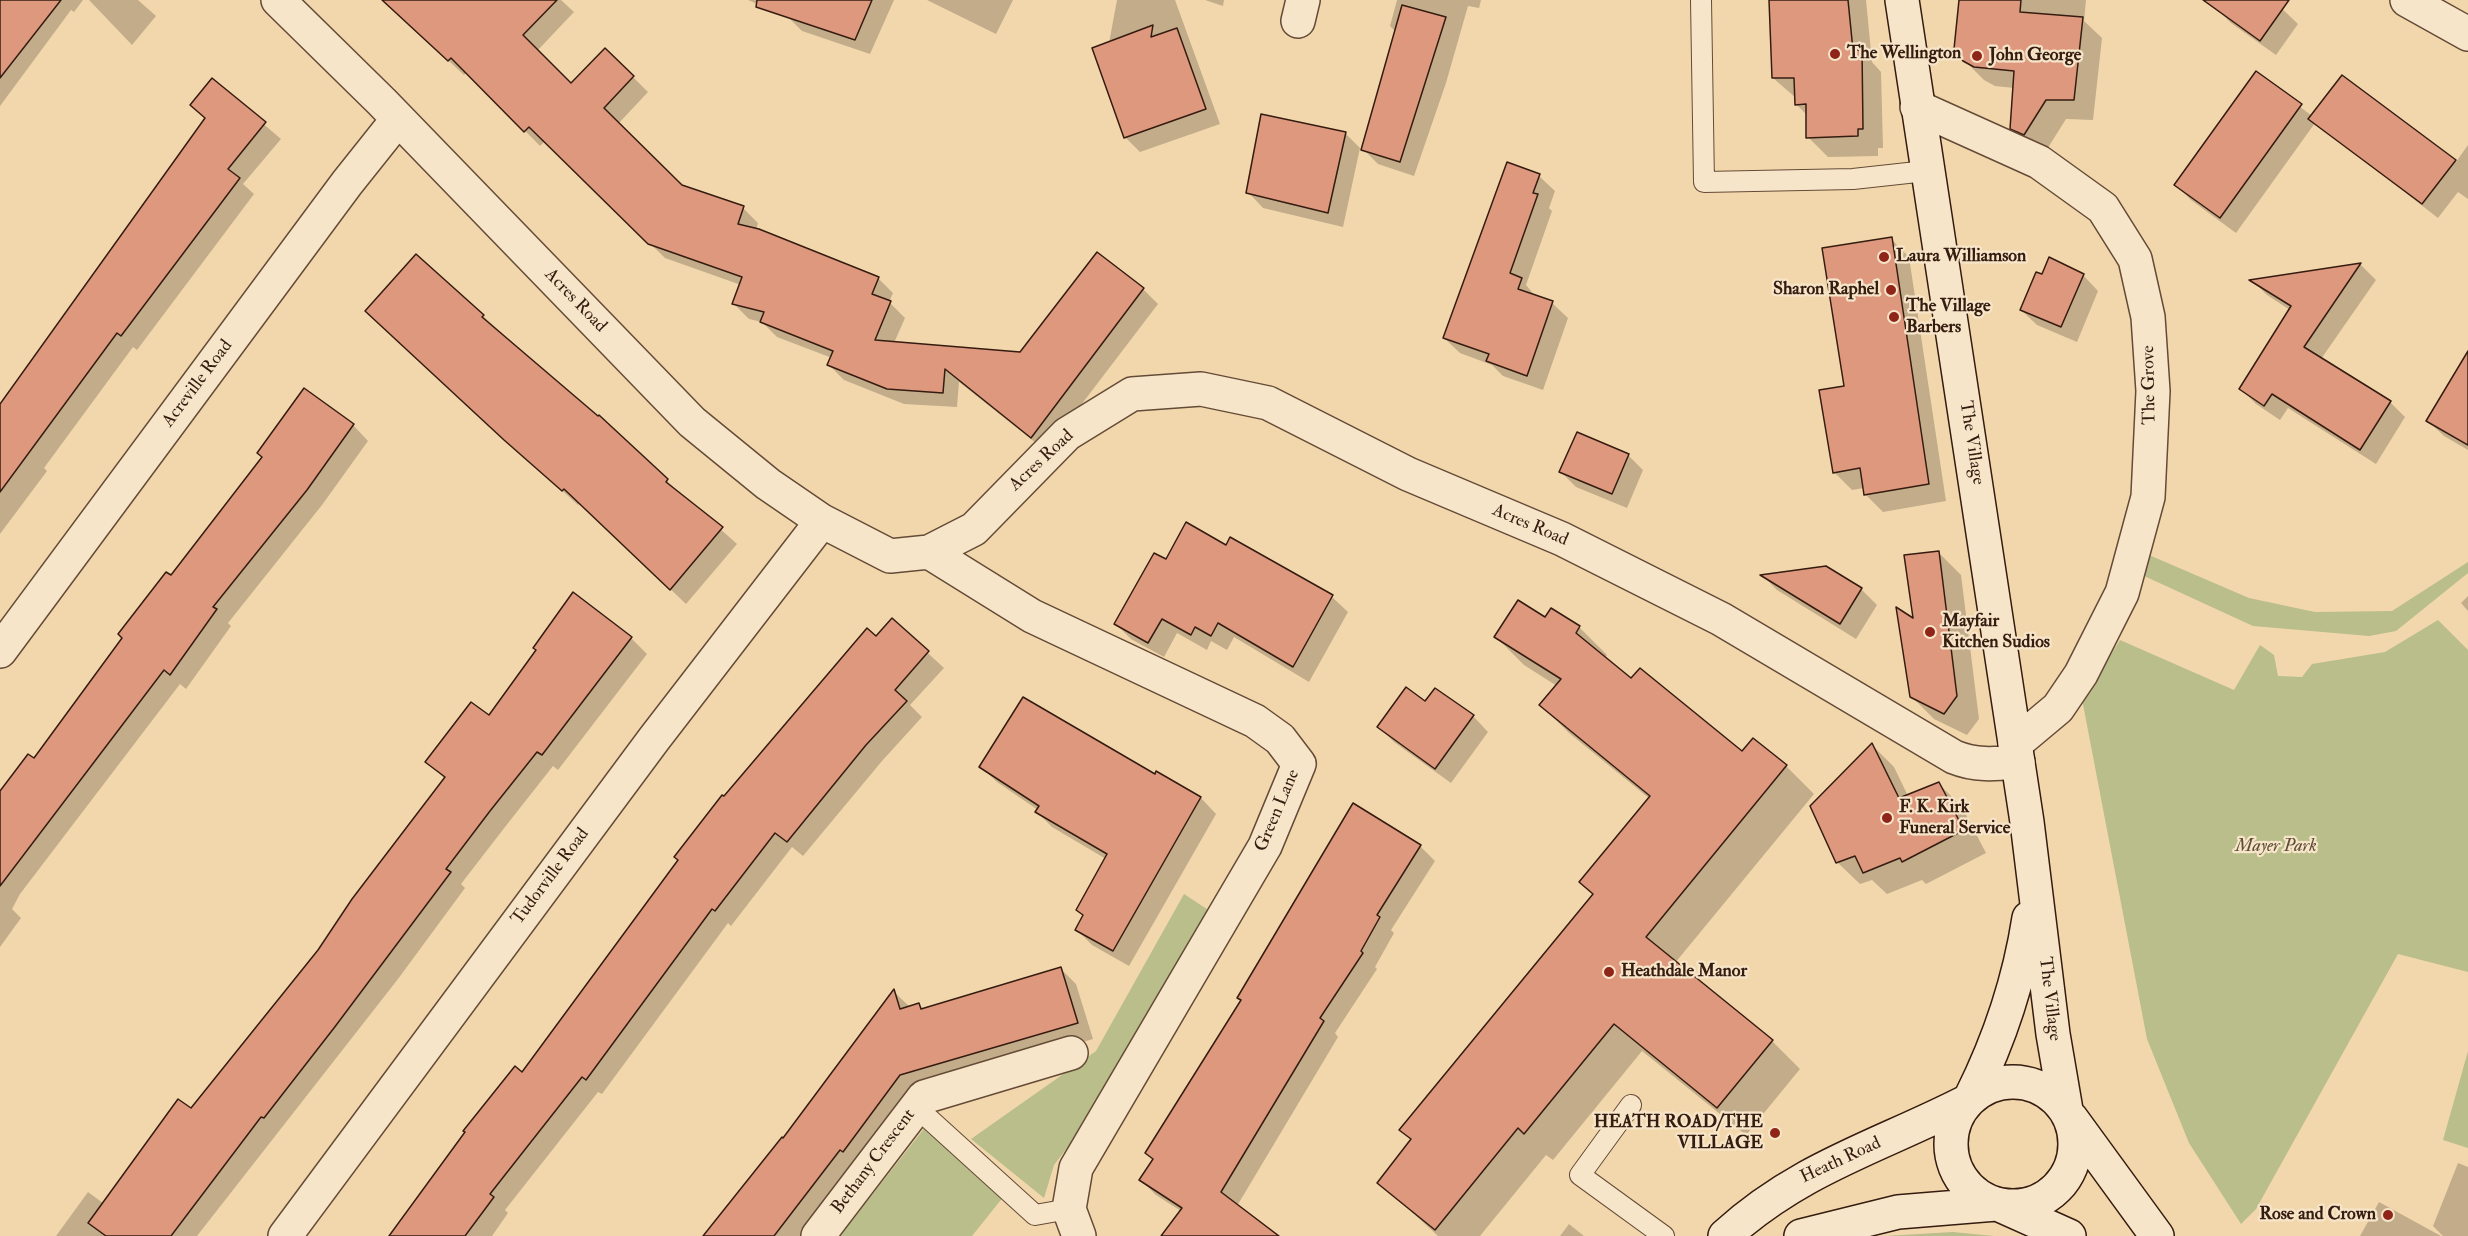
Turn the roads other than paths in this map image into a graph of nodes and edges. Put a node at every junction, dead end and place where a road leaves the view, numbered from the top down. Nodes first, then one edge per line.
1 (278, 0) edge
2 (1701, 0) edge
3 (1902, 0) edge
4 (2407, 0) edge
5 (2468, 34) edge
6 (1917, 107) junction
7 (398, 119) junction
8 (1926, 171) junction
9 (822, 521) junction
10 (929, 552) junction
11 (0, 651) edge
12 (2017, 753) junction
13 (2034, 887) junction
14 (1071, 1053) dead end
15 (1969, 1100) junction
16 (1631, 1105) dead end
17 (916, 1107) junction
18 (2067, 1112) junction
19 (1998, 1205) junction
20 (1074, 1223) edge
21 (285, 1236) edge
22 (818, 1236) edge
23 (1664, 1236) edge
24 (1725, 1236) edge
25 (1801, 1236) edge
26 (2069, 1236) edge
27 (2157, 1236) edge

1 - 7 street, Acres Road
2 - 8 lane
3 - 6 street, The Village
4 - 5 street
6 - 8 street, The Village
6 - 12 street, The Grove
7 - 9 street, Acres Road
7 - 11 street, Acreville Road
8 - 12 street, The Village
9 - 10 street, Acres Road
9 - 21 street, Tudorville Road
10 - 12 street, Acres Road
10 - 20 street, Green Lane
12 - 13 street, The Village
13 - 15 street, The Village
13 - 18 street, The Village
14 - 17 street, Bethany Crescent
15 - 18 street
15 - 19 street
15 - 24 street, Heath Road
16 - 23 lane
17 - 20 lane
17 - 22 street, Bethany Crescent
18 - 19 street
18 - 27 street, The Village
19 - 25 street
19 - 26 street

